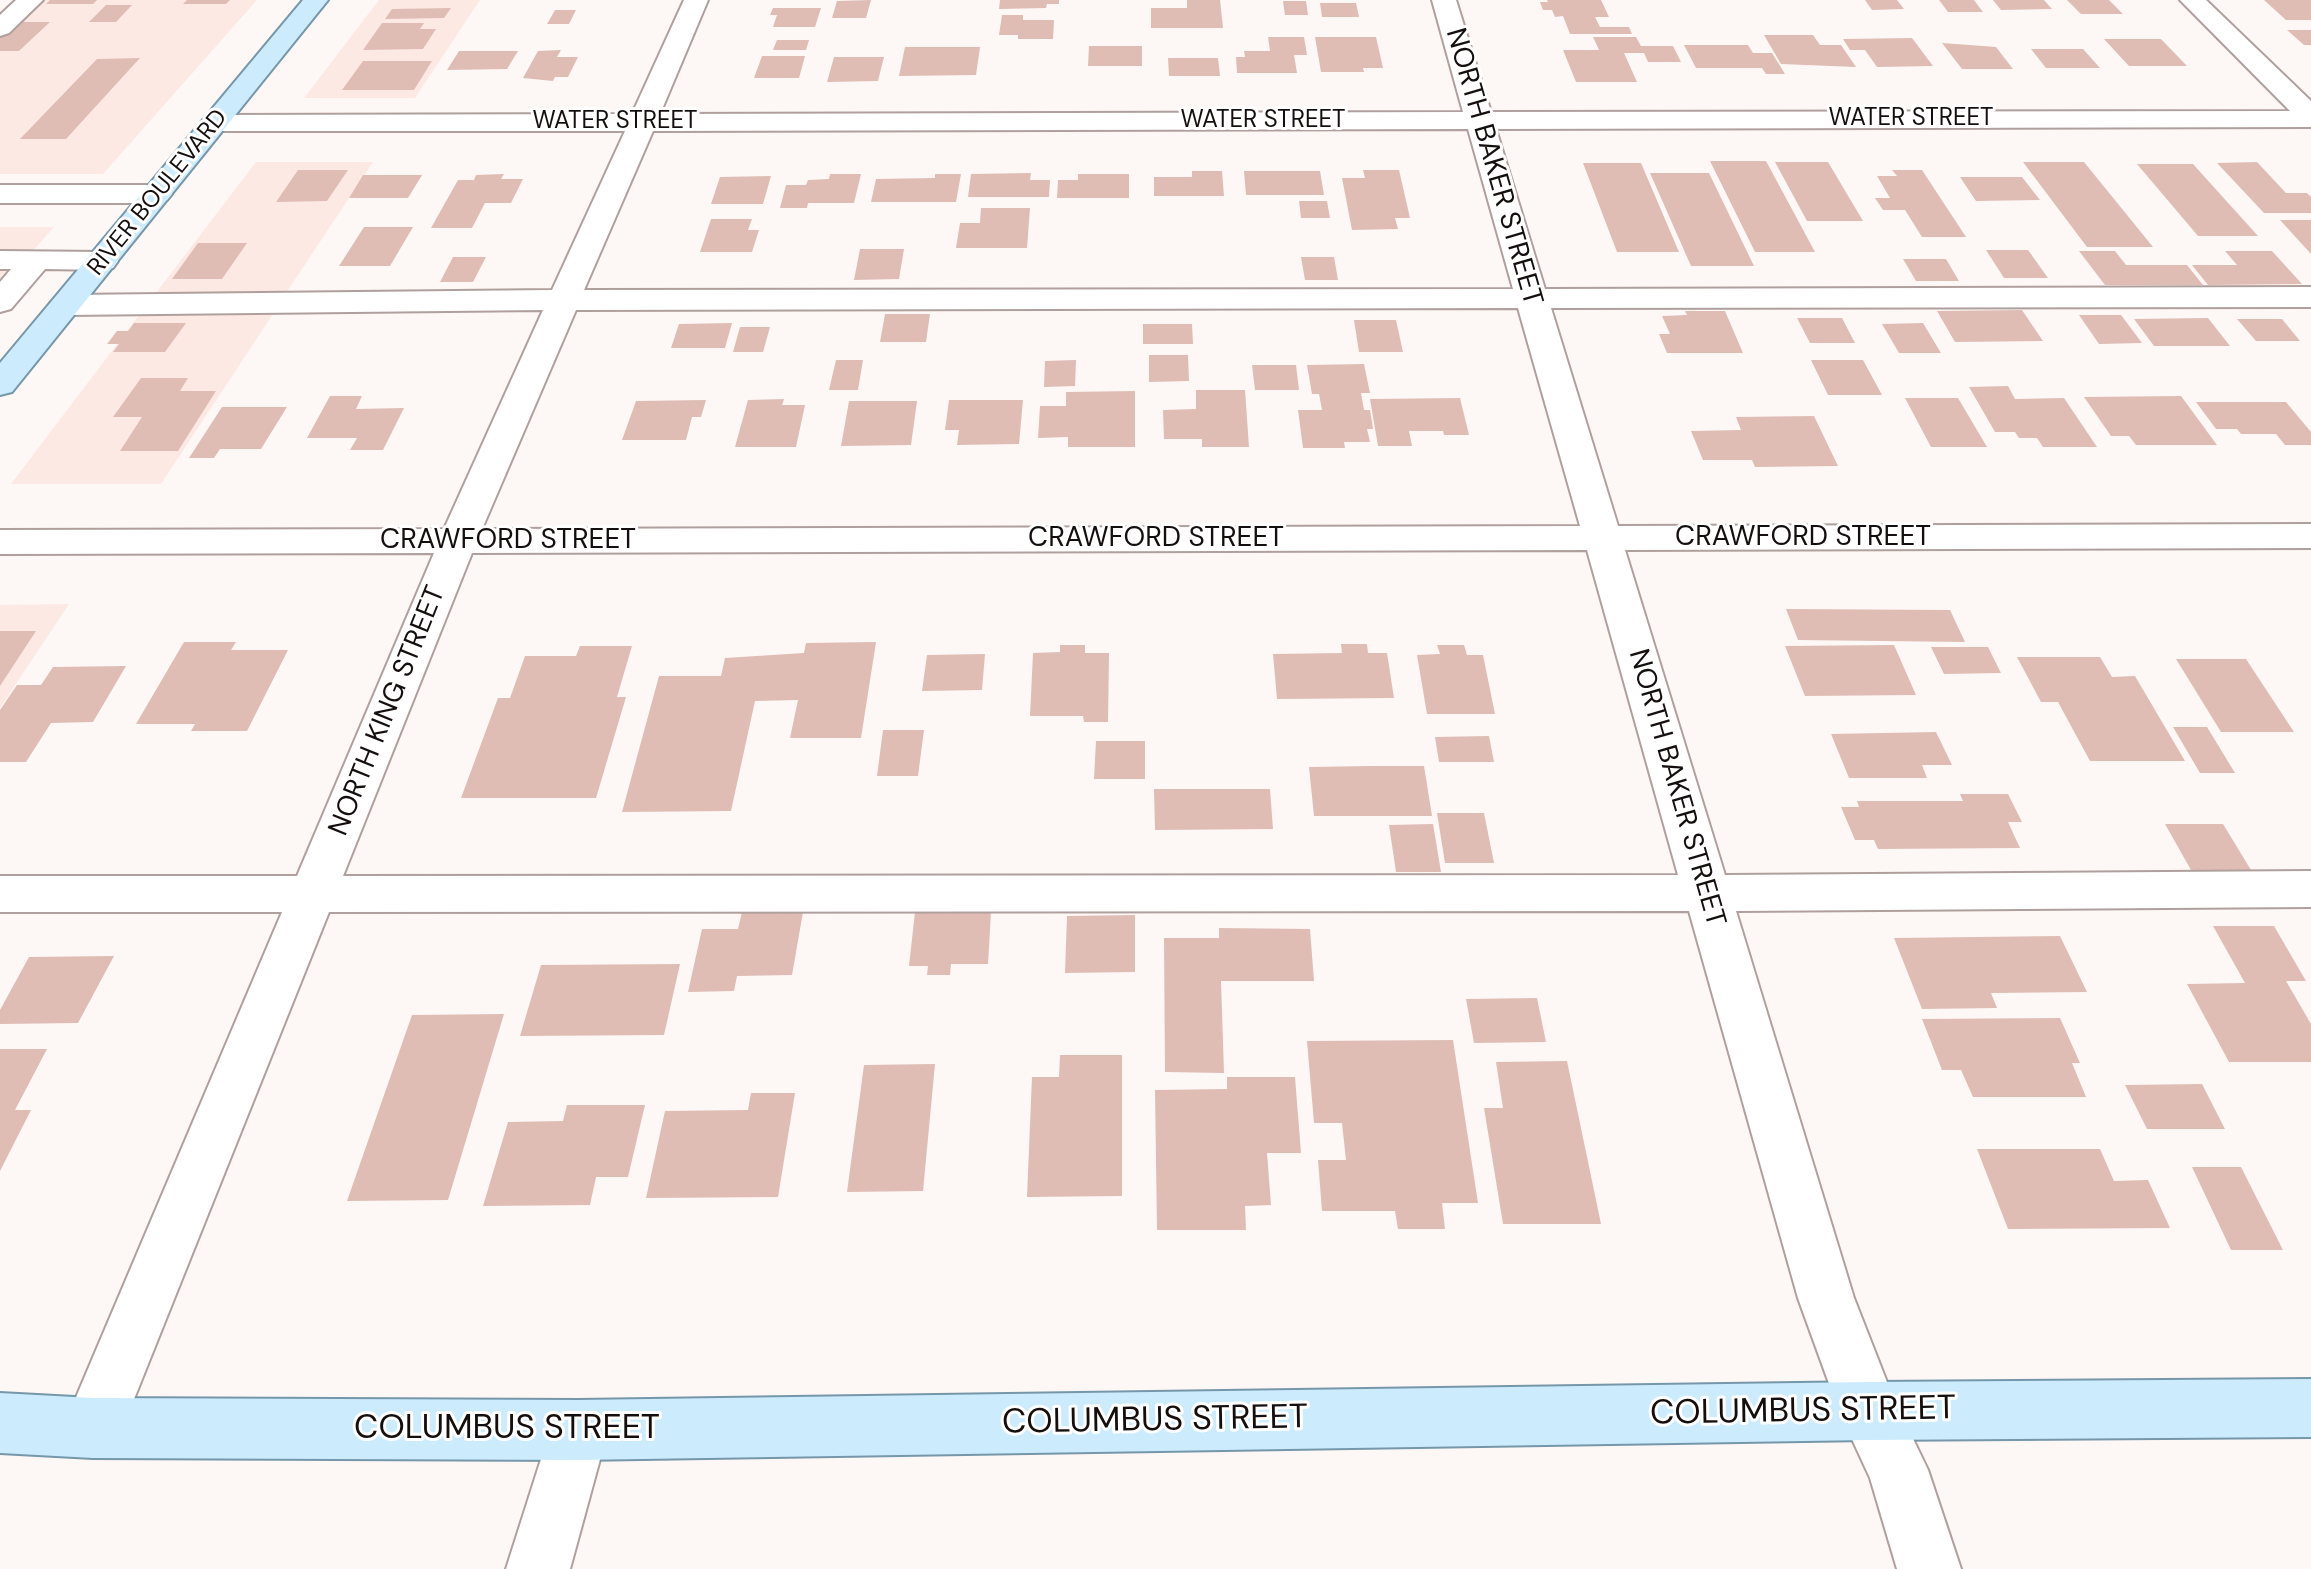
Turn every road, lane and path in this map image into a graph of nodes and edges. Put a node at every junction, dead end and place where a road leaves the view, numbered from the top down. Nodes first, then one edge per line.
1 (31, 0) edge
2 (316, 0) edge
3 (696, 0) edge
4 (1444, 0) edge
5 (2192, 0) edge
6 (0, 28) edge
7 (2311, 117) edge
8 (1479, 120) junction
9 (643, 122) junction
10 (215, 123) junction
11 (157, 194) junction
12 (1, 195) edge
13 (0, 260) edge
14 (36, 260) junction
15 (102, 261) junction
16 (2311, 297) edge
17 (1532, 298) junction
18 (564, 300) junction
19 (0, 302) edge
20 (66, 305) junction
21 (11, 358) edge
22 (0, 385) edge
23 (2311, 536) edge
24 (1603, 538) junction
25 (458, 541) junction
26 (0, 542) edge
27 (2311, 889) edge
28 (1707, 893) junction
29 (0, 894) edge
30 (312, 896) junction
31 (2311, 1408) edge
32 (1869, 1411) junction
33 (0, 1423) edge
34 (93, 1428) junction
35 (578, 1430) junction
36 (538, 1569) edge
37 (1929, 1569) edge

1 - 6 street
2 - 10 main road, RIVER BOULEVARD
3 - 9 street, NORTH KING STREET
4 - 8 street, NORTH BAKER STREET
5 - 7 street
7 - 8 street, WATER STREET
8 - 9 street, WATER STREET
8 - 17 street, NORTH BAKER STREET
9 - 10 street, WATER STREET
9 - 18 street, NORTH KING STREET
10 - 11 main road, RIVER BOULEVARD
11 - 12 street
11 - 15 main road, RIVER BOULEVARD
13 - 14 street
14 - 15 street
14 - 19 street
15 - 20 main road, RIVER BOULEVARD
16 - 17 street
17 - 18 street
17 - 24 street, NORTH BAKER STREET
18 - 20 street
18 - 25 street, NORTH KING STREET
20 - 21 main road, RIVER BOULEVARD
21 - 22 main road, RIVER BOULEVARD
23 - 24 street, CRAWFORD STREET
24 - 25 street, CRAWFORD STREET
24 - 28 street, NORTH BAKER STREET
25 - 26 street, CRAWFORD STREET
25 - 30 street, NORTH KING STREET
27 - 28 street
28 - 30 street
28 - 32 street, NORTH BAKER STREET
29 - 30 street
30 - 34 street, NORTH KING STREET
31 - 32 main road, COLUMBUS STREET
32 - 35 main road, COLUMBUS STREET
32 - 37 street, NORTH BAKER STREET
33 - 34 main road, COLUMBUS STREET
34 - 35 main road, COLUMBUS STREET
35 - 36 street

